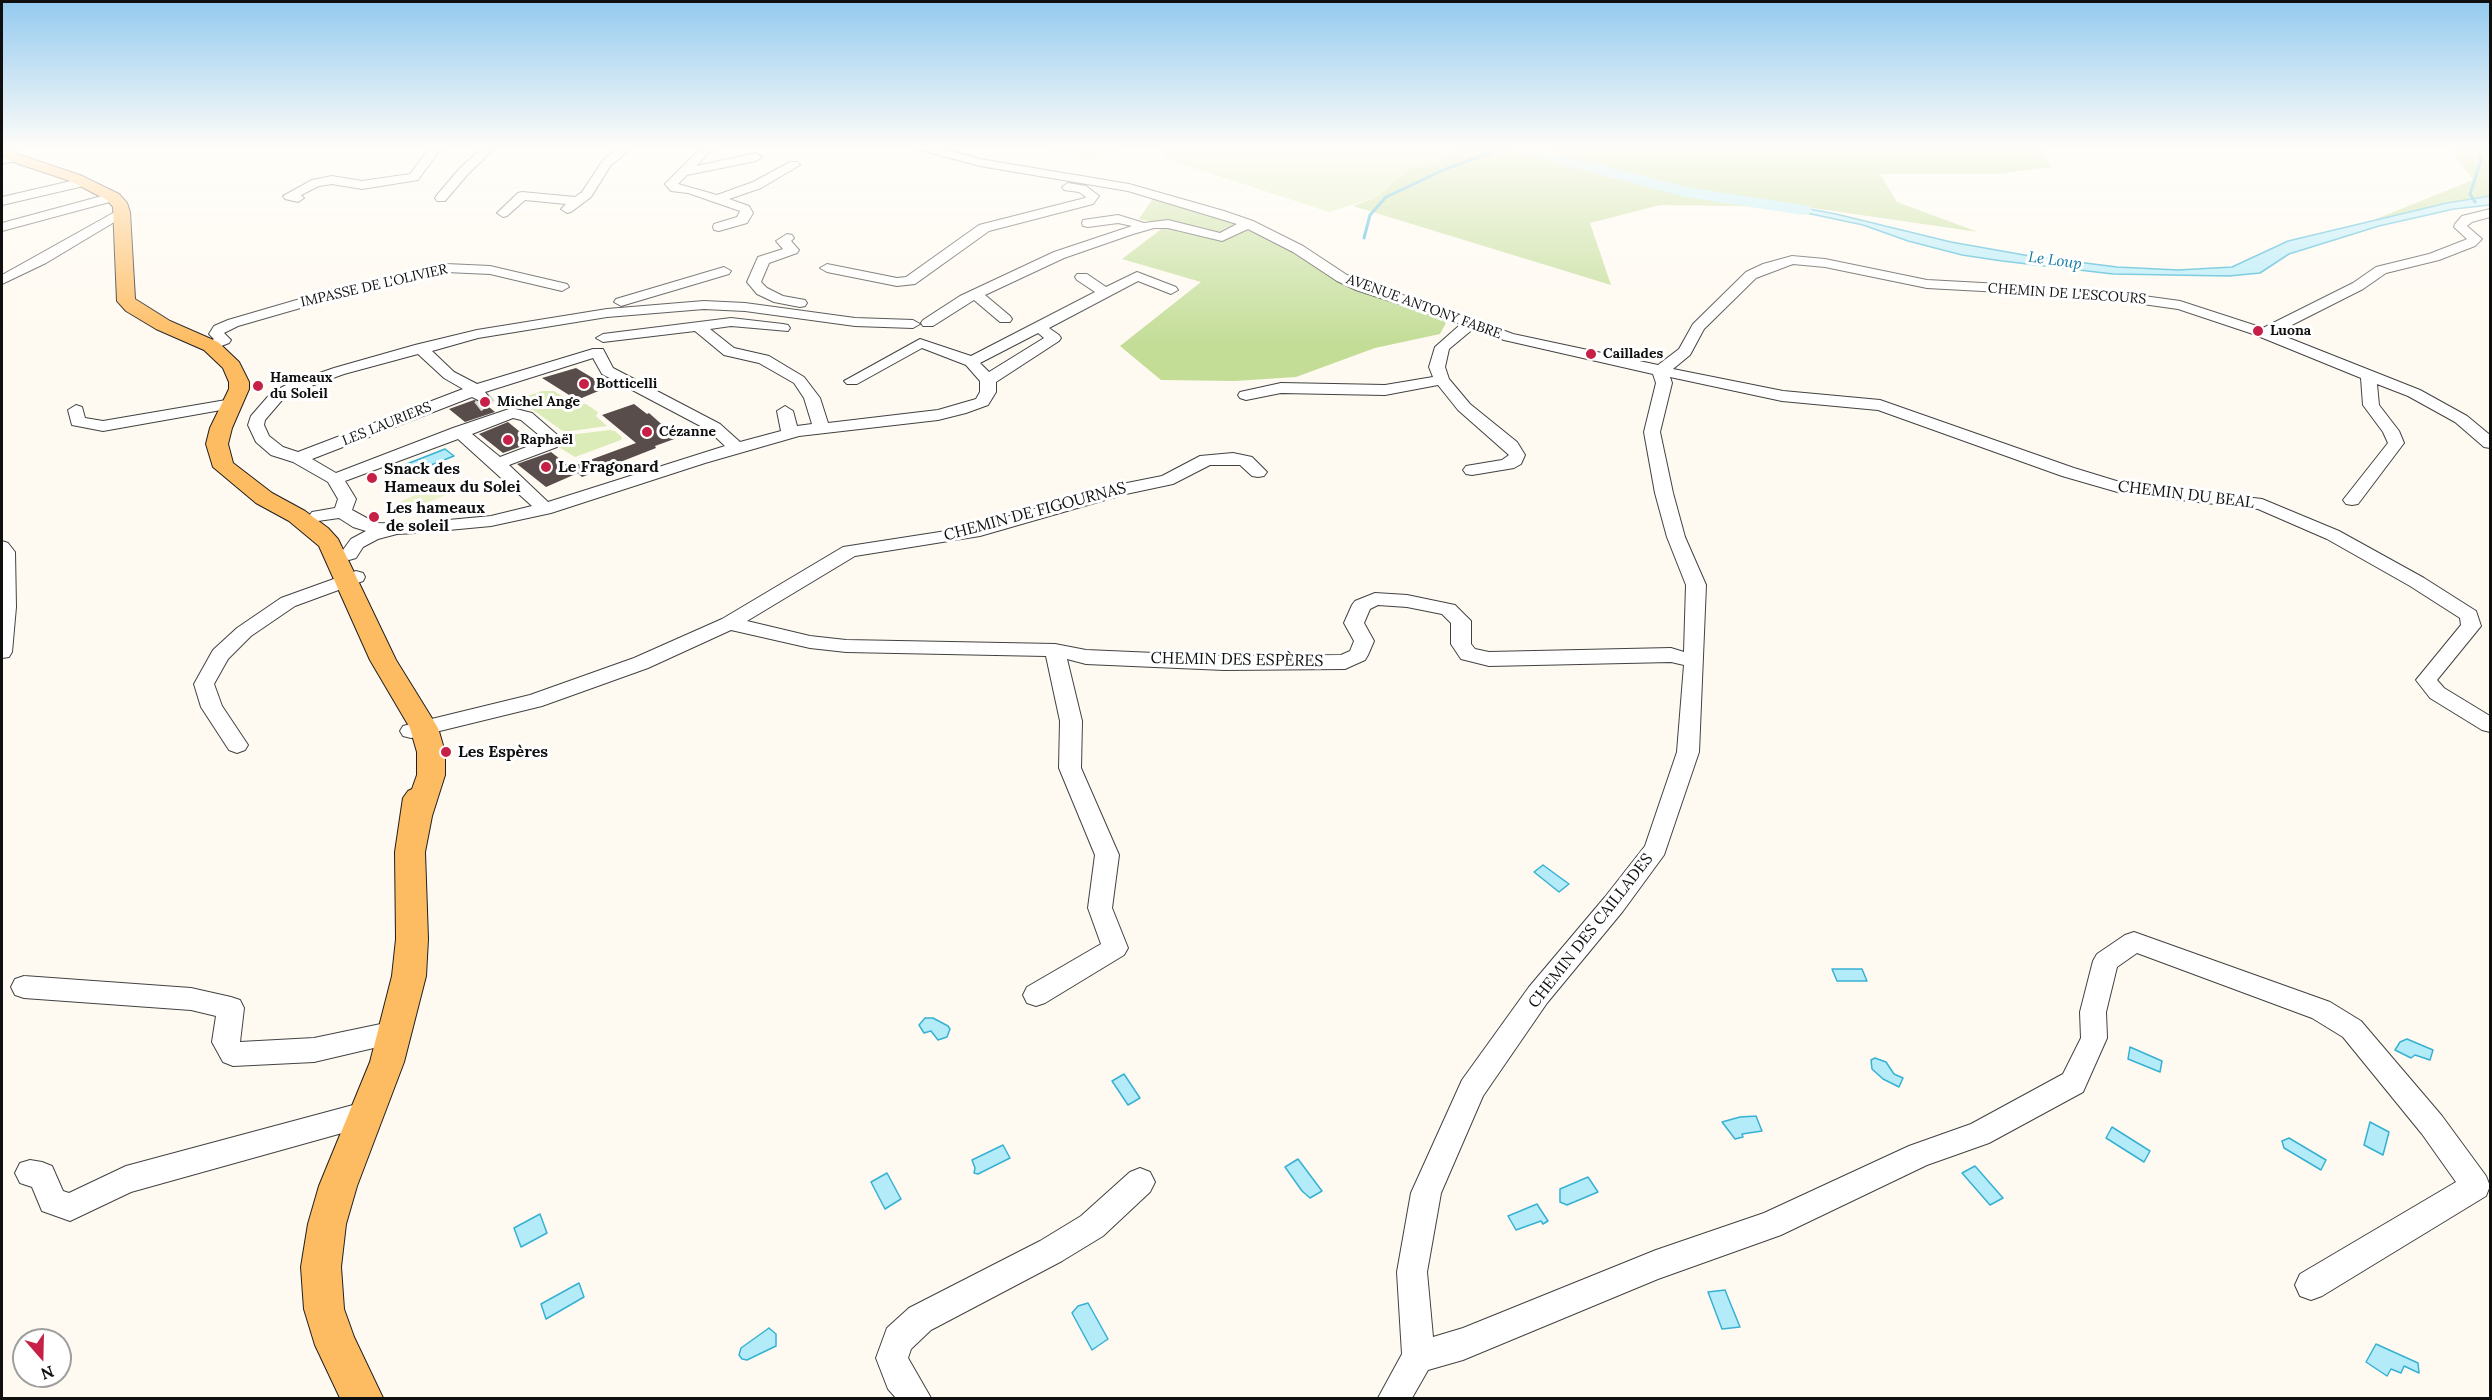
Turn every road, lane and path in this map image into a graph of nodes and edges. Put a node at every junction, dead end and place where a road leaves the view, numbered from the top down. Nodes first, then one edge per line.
1 (55, 212) edge
2 (122, 212) joint
3 (747, 212) edge
4 (1045, 212) edge
5 (1213, 212) edge
6 (2490, 213) edge
7 (1088, 223) dead end
8 (1248, 224) junction
9 (2, 227) edge
10 (719, 227) dead end
11 (1143, 227) junction
12 (786, 238) dead end
13 (827, 268) dead end
14 (724, 271) dead end
15 (1082, 277) dead end
16 (2, 280) edge
17 (562, 287) dead end
18 (1171, 290) dead end
19 (1106, 292) junction
20 (976, 295) junction
21 (608, 313) junction
22 (1005, 319) dead end
23 (869, 321) junction
24 (1470, 324) junction
25 (926, 327) junction
26 (1038, 327) junction
27 (700, 328) junction
28 (783, 328) dead end
29 (899, 333) junction
30 (2264, 333) junction
31 (920, 343) junction
32 (601, 345) junction
33 (211, 346) junction
34 (420, 348) junction
35 (964, 358) junction
36 (1665, 367) junction
37 (2369, 375) junction
38 (988, 380) junction
39 (1442, 380) junction
40 (852, 381) dead end
41 (1246, 395) dead end
42 (485, 402) junction
43 (232, 404) junction
44 (76, 410) dead end
45 (785, 411) dead end
46 (822, 429) junction
47 (459, 431) junction
48 (790, 433) junction
49 (2490, 442) edge
50 (737, 448) junction
51 (299, 458) junction
52 (498, 464) junction
53 (1472, 470) dead end
54 (1258, 472) dead end
55 (232, 474) junction
56 (334, 479) junction
57 (2352, 500) dead end
58 (545, 509) junction
59 (342, 512) junction
60 (318, 516) junction
61 (427, 527) dead end
62 (2, 547) edge
63 (349, 554) junction
64 (351, 578) junction
65 (729, 623) junction
66 (1055, 650) junction
67 (2, 652) edge
68 (1695, 661) junction
69 (2490, 725) edge
70 (417, 730) junction
71 (237, 745) dead end
72 (24, 987) dead end
73 (1036, 996) dead end
74 (395, 1032) junction
75 (369, 1114) junction
76 (30, 1173) dead end
77 (1140, 1182) dead end
78 (2311, 1285) dead end
79 (1418, 1357) junction
80 (362, 1398) edge
81 (915, 1398) edge
82 (1394, 1398) edge

1 - 9 street
2 - 16 street
2 - 33 main road
3 - 10 street
4 - 13 street
5 - 8 street, AVENUE ANTONY FABRE
6 - 30 street
7 - 11 street
8 - 11 street
8 - 24 street, AVENUE ANTONY FABRE
11 - 20 street
12 - 23 street
14 - 21 street
15 - 19 street
17 - 33 street, IMPASSE DE L'OLIVIER
18 - 19 street
19 - 26 street
20 - 22 street
20 - 25 street
21 - 23 street
21 - 32 street
21 - 34 street
23 - 25 street
23 - 29 street
24 - 36 street, AVENUE ANTONY FABRE
24 - 39 street
25 - 29 street
25 - 31 street
25 - 35 street
26 - 35 street
26 - 38 street
27 - 28 street
27 - 32 street
27 - 46 street
29 - 31 street
30 - 36 street, CHEMIN DE L'ESCOURS
30 - 37 street, CHEMIN DE L'ESCOURS
31 - 35 street
31 - 40 street
32 - 42 street
32 - 50 street
33 - 43 main road
34 - 42 street
34 - 51 street
35 - 38 street
36 - 68 street, CHEMIN DES CAILLADES
36 - 69 street, CHEMIN DU BEAL
37 - 49 street, CHEMIN DE L'ESCOURS
37 - 57 street
38 - 46 street
39 - 41 street
39 - 53 street
42 - 47 street
42 - 51 street, LES LAURIERS
42 - 52 street
43 - 44 street
43 - 55 main road
45 - 48 street
46 - 48 street
47 - 52 street
47 - 56 street
48 - 50 street
50 - 58 street
51 - 56 street
52 - 58 street
54 - 65 street, CHEMIN DE FIGOURNAS
55 - 60 main road
55 - 64 main road
56 - 59 street
58 - 61 street
59 - 60 street
59 - 63 street
60 - 63 main road
62 - 67 street
63 - 64 main road
64 - 70 main road
64 - 71 street
65 - 66 street, CHEMIN DES ESPÈRES
65 - 70 street, CHEMIN DE FIGOURNAS
66 - 68 street, CHEMIN DES ESPÈRES
66 - 73 street
68 - 79 street, CHEMIN DES CAILLADES
70 - 74 main road
72 - 74 street
74 - 75 main road
75 - 76 street
75 - 80 main road
77 - 81 street
78 - 79 street
79 - 82 street

